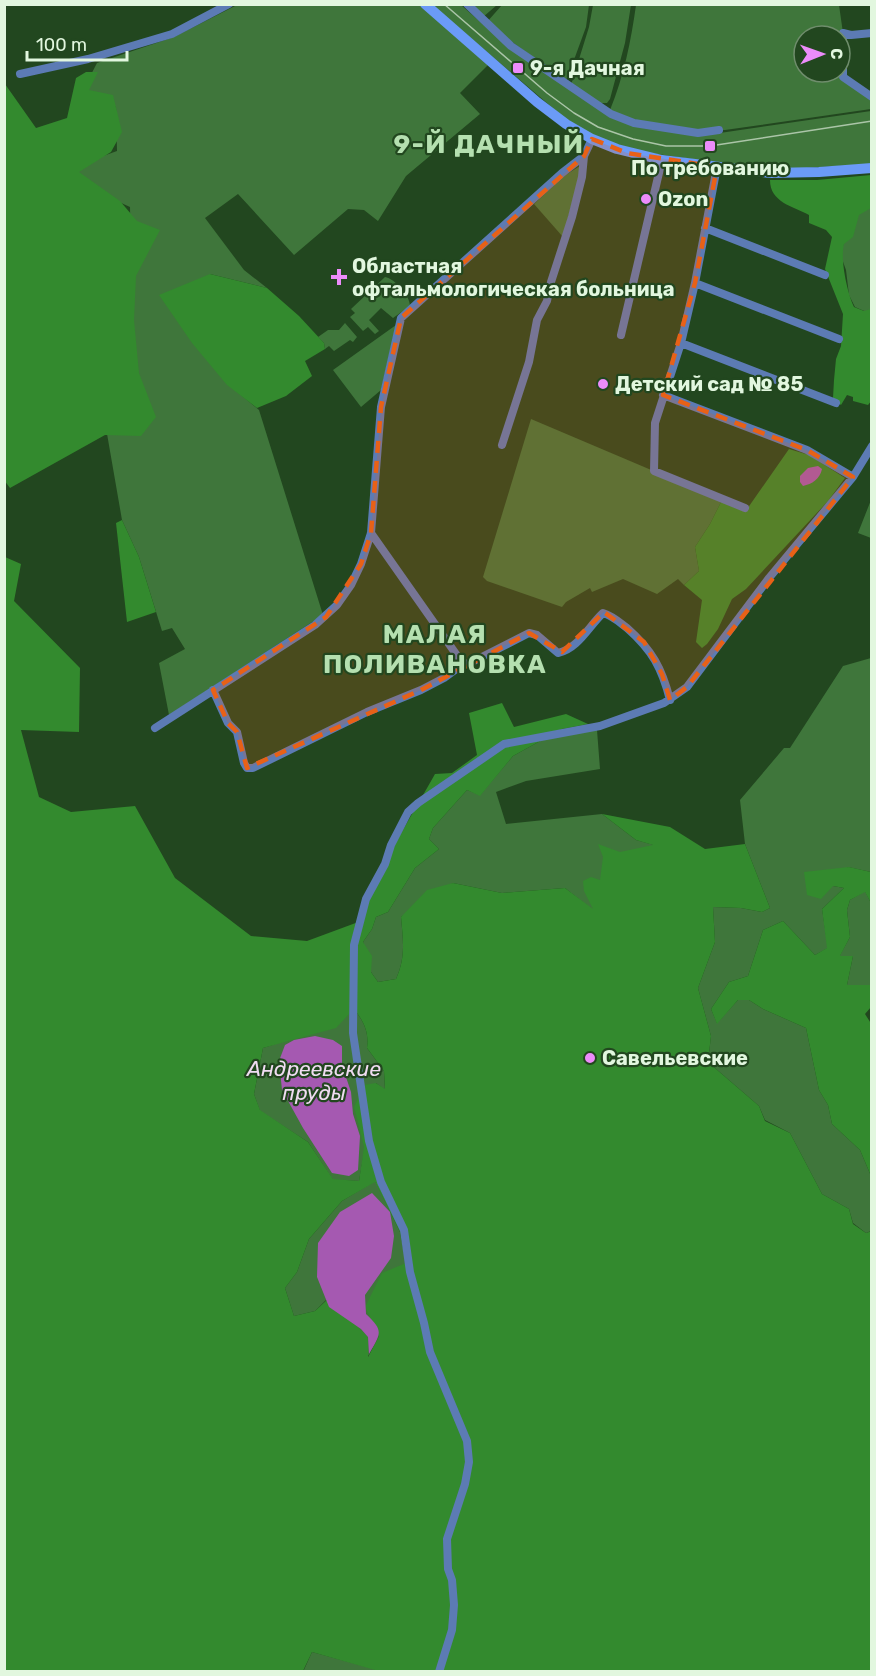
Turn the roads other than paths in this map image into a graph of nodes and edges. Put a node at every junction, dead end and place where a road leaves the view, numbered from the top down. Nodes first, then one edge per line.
1 (229, 4) edge
2 (425, 4) edge
3 (467, 4) edge
4 (872, 33) edge
5 (20, 74) dead end
6 (872, 97) edge
7 (719, 130) dead end
8 (592, 140) junction
9 (584, 156) junction
10 (662, 160) junction
11 (717, 167) junction
12 (872, 168) edge
13 (705, 228) junction
14 (825, 275) dead end
15 (695, 283) junction
16 (621, 335) dead end
17 (839, 339) dead end
18 (681, 343) junction
19 (663, 395) junction
20 (836, 403) dead end
21 (502, 445) dead end
22 (872, 446) edge
23 (853, 477) junction
24 (745, 508) dead end
25 (371, 533) junction
26 (463, 664) junction
27 (213, 690) junction
28 (670, 700) junction
29 (155, 728) dead end
30 (439, 1671) edge

1 - 5 street
2 - 8 main road
3 - 7 street
4 - 6 street
8 - 9 street
8 - 10 main road
9 - 21 street
9 - 25 street
10 - 11 main road
10 - 16 street
11 - 12 main road
11 - 13 street
13 - 14 street
13 - 15 street
15 - 17 street
15 - 18 street
18 - 19 street
18 - 20 street
19 - 23 street
19 - 24 street
22 - 23 street
23 - 28 street
25 - 26 street
25 - 27 street
26 - 27 street
26 - 28 street
27 - 29 street
28 - 30 street

